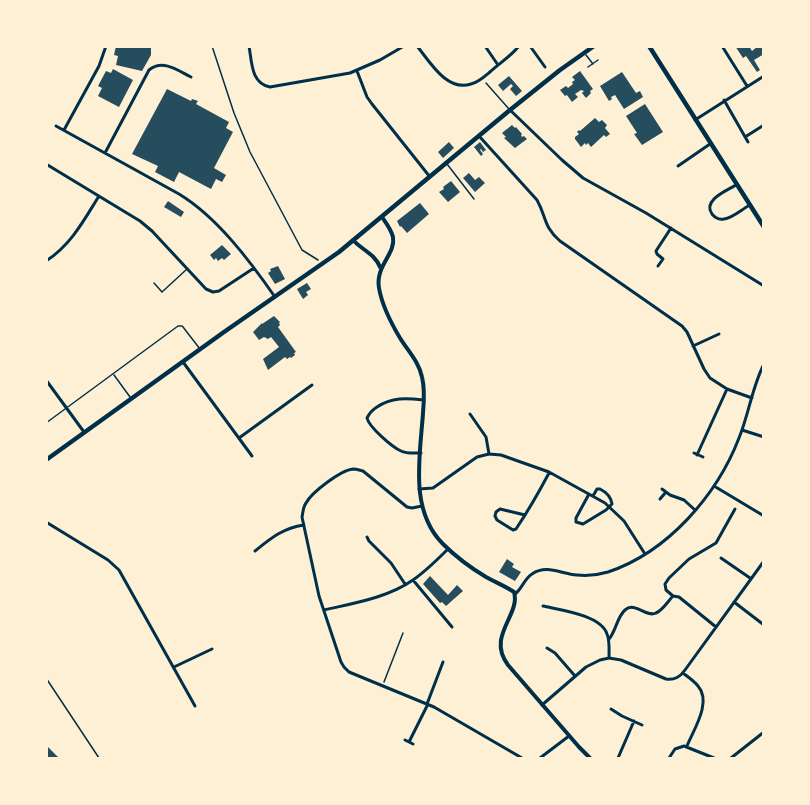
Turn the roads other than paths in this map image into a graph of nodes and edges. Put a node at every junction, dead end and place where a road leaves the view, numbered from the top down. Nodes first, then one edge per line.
1 (106, 46) edge
2 (249, 46) edge
3 (404, 46) edge
4 (417, 46) edge
5 (485, 46) edge
6 (519, 46) edge
7 (530, 46) edge
8 (594, 46) edge
9 (649, 46) edge
10 (723, 46) edge
11 (585, 53) junction
12 (545, 58) dead end
13 (598, 60) dead end
14 (541, 61) junction
15 (593, 64) junction
16 (498, 65) junction
17 (545, 67) dead end
18 (588, 67) dead end
19 (357, 71) junction
20 (764, 75) edge
21 (191, 77) dead end
22 (486, 83) dead end
23 (747, 86) junction
24 (724, 100) junction
25 (510, 110) junction
26 (695, 120) junction
27 (764, 125) edge
28 (56, 126) dead end
29 (64, 130) junction
30 (479, 136) junction
31 (745, 137) junction
32 (748, 142) dead end
33 (710, 144) junction
34 (105, 153) junction
35 (46, 164) edge
36 (446, 164) junction
37 (678, 166) dead end
38 (430, 177) junction
39 (736, 185) junction
40 (465, 187) junction
41 (462, 190) dead end
42 (99, 196) junction
43 (474, 198) dead end
44 (750, 205) junction
45 (382, 217) junction
46 (764, 227) edge
47 (671, 228) junction
48 (353, 240) junction
49 (46, 261) edge
50 (658, 266) dead end
51 (188, 268) junction
52 (254, 268) junction
53 (381, 268) junction
54 (154, 284) dead end
55 (764, 286) edge
56 (275, 297) junction
57 (719, 334) dead end
58 (693, 346) junction
59 (200, 350) junction
60 (183, 362) junction
61 (764, 364) edge
62 (113, 374) junction
63 (46, 380) edge
64 (312, 386) dead end
65 (727, 389) junction
66 (752, 398) junction
67 (132, 399) junction
68 (424, 400) junction
69 (67, 408) junction
70 (470, 414) dead end
71 (481, 418) dead end
72 (476, 422) junction
73 (46, 423) edge
74 (742, 430) junction
75 (86, 433) junction
76 (764, 437) edge
77 (239, 438) junction
78 (421, 453) junction
79 (489, 453) junction
80 (252, 456) dead end
81 (703, 458) dead end
82 (46, 460) edge
83 (549, 472) junction
84 (713, 486) junction
85 (419, 489) junction
86 (662, 489) dead end
87 (666, 492) junction
88 (591, 495) junction
89 (660, 499) dead end
90 (422, 506) junction
91 (610, 506) junction
92 (735, 509) dead end
93 (696, 510) junction
94 (525, 515) junction
95 (725, 515) dead end
96 (764, 516) edge
97 (730, 517) junction
98 (46, 522) edge
99 (304, 525) junction
100 (367, 537) dead end
101 (448, 549) junction
102 (255, 551) dead end
103 (645, 554) junction
104 (721, 558) dead end
105 (764, 561) edge
106 (727, 562) junction
107 (724, 567) dead end
108 (750, 578) junction
109 (413, 580) junction
110 (405, 585) junction
111 (515, 595) junction
112 (673, 596) junction
113 (733, 602) junction
114 (543, 606) dead end
115 (324, 610) junction
116 (764, 625) edge
117 (452, 627) dead end
118 (716, 627) junction
119 (609, 639) junction
120 (547, 648) dead end
121 (212, 649) dead end
122 (609, 658) junction
123 (443, 663) dead end
124 (437, 666) dead end
125 (174, 667) junction
126 (441, 667) junction
127 (683, 674) junction
128 (575, 676) junction
129 (428, 704) junction
130 (542, 705) junction
131 (195, 706) dead end
132 (611, 710) dead end
133 (634, 721) junction
134 (642, 725) dead end
135 (764, 732) edge
136 (569, 736) junction
137 (409, 742) dead end
138 (687, 746) junction
139 (522, 759) edge
140 (540, 759) edge
141 (590, 759) edge
142 (618, 759) edge
143 (669, 759) edge
144 (714, 759) edge
145 (731, 759) edge

1 - 29 street
2 - 19 street
3 - 19 street
4 - 16 street
5 - 16 street
6 - 16 street
7 - 14 street
8 - 11 main road
9 - 26 main road
10 - 23 street
11 - 15 lane
11 - 25 main road
12 - 14 street
13 - 15 lane
14 - 17 street
15 - 18 lane
19 - 38 street
20 - 23 street
21 - 34 street
22 - 25 lane
23 - 24 street
24 - 26 street
24 - 31 street
25 - 30 main road
25 - 47 street
26 - 33 main road
27 - 31 street
28 - 29 street
29 - 34 street
30 - 36 main road
30 - 58 street
31 - 32 street
33 - 37 street
33 - 39 main road
34 - 52 street
35 - 42 street
36 - 38 main road
36 - 40 lane
38 - 45 main road
39 - 44 main road
39 - 44 street
40 - 41 lane
40 - 43 lane
42 - 49 street
42 - 51 street
44 - 46 main road
45 - 48 main road
45 - 53 street
47 - 50 street
47 - 55 street
48 - 53 street
48 - 56 main road
51 - 52 street
51 - 54 lane
52 - 56 street
53 - 68 street
56 - 59 main road
57 - 58 street
58 - 65 street
59 - 60 main road
59 - 62 lane
60 - 67 main road
60 - 77 street
61 - 66 street
62 - 67 lane
62 - 69 lane
63 - 69 street
64 - 77 street
65 - 66 street
65 - 81 street
66 - 74 street
67 - 75 main road
68 - 78 street
68 - 78 street
69 - 73 lane
69 - 75 street
70 - 72 street
71 - 72 street
72 - 79 street
74 - 76 street
74 - 84 street
75 - 82 main road
77 - 80 street
78 - 85 street
79 - 83 street
79 - 85 street
83 - 88 street
83 - 94 street
84 - 93 street
84 - 96 street
85 - 90 street
86 - 87 street
87 - 89 street
87 - 93 street
88 - 91 street
88 - 91 street
88 - 91 street
90 - 99 street
90 - 101 street
91 - 103 street
92 - 97 street
93 - 103 street
94 - 94 street
95 - 97 street
97 - 112 street
98 - 125 street
99 - 102 street
99 - 115 street
100 - 110 street
101 - 109 street
101 - 111 street
103 - 111 street
104 - 106 street
105 - 108 street
106 - 107 street
106 - 108 street
108 - 113 street
109 - 110 street
109 - 117 street
110 - 115 street
111 - 130 street
112 - 118 street
112 - 119 street
113 - 116 street
113 - 118 street
114 - 119 street
115 - 129 street
118 - 127 street
119 - 122 street
120 - 128 street
121 - 125 street
122 - 127 street
122 - 128 street
123 - 126 street
124 - 126 street
125 - 131 street
126 - 129 street
127 - 138 street
128 - 130 street
129 - 137 street
129 - 139 street
130 - 136 street
132 - 133 street
133 - 134 street
133 - 142 street
135 - 145 street
136 - 140 street
136 - 141 street
138 - 143 street
138 - 144 street

